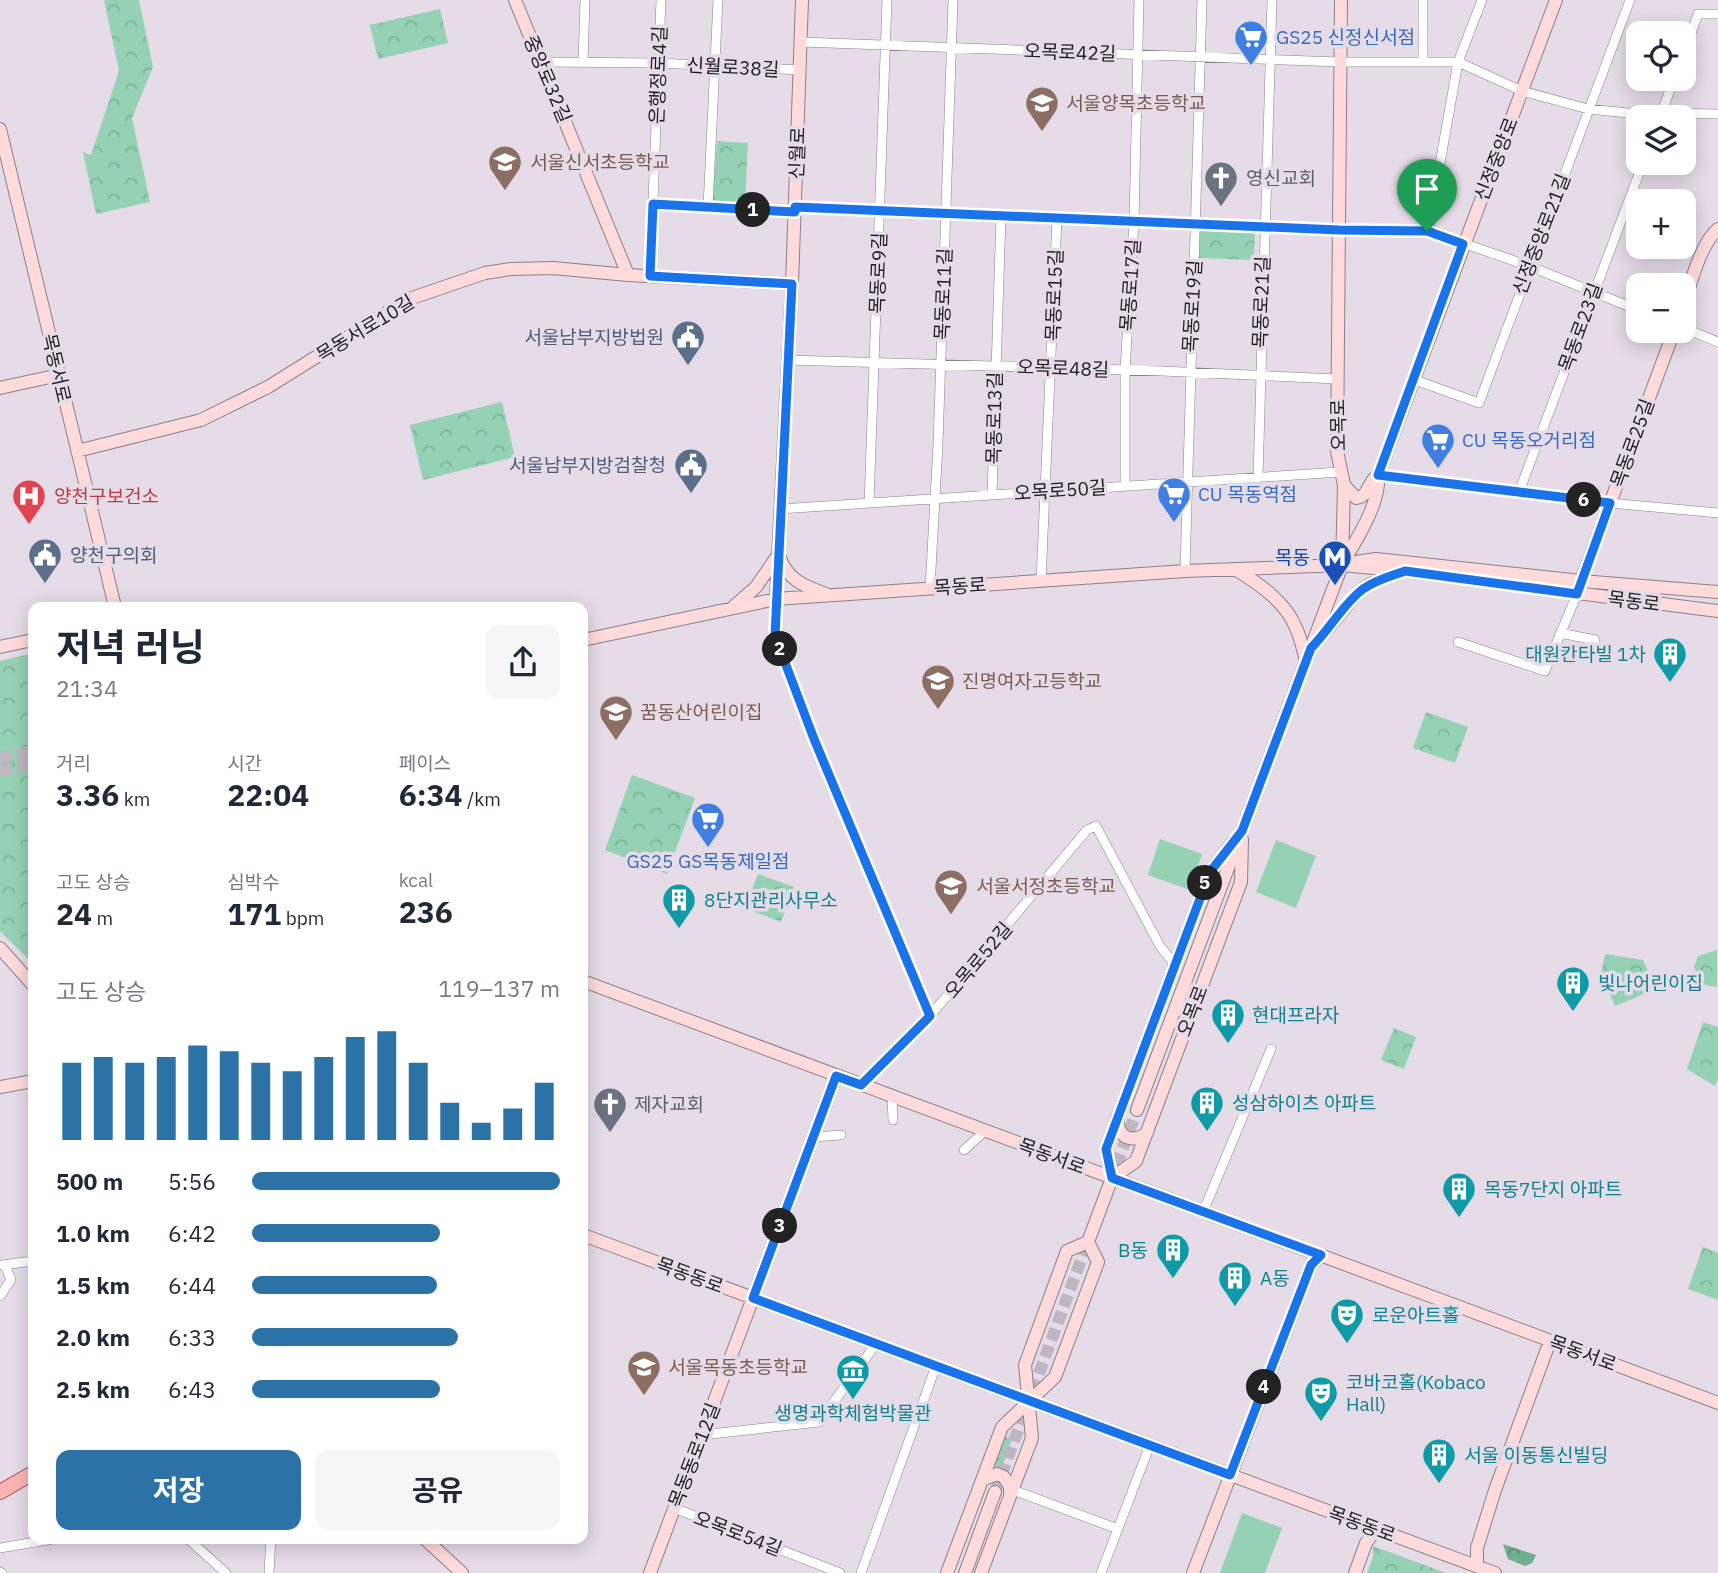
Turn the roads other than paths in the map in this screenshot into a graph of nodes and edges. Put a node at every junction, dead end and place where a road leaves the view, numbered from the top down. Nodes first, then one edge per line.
1 (515, 0) edge
2 (585, 0) edge
3 (661, 0) edge
4 (718, 0) edge
5 (802, 0) edge
6 (887, 0) edge
7 (953, 0) edge
8 (1139, 0) edge
9 (1202, 0) edge
10 (1272, 0) edge
11 (1341, 0) edge
12 (1423, 0) edge
13 (1482, 0) edge
14 (1556, 0) edge
15 (1630, 0) edge
16 (1718, 14) edge
17 (1696, 21) edge
18 (801, 42) junction
19 (886, 45) junction
20 (951, 47) junction
21 (1136, 55) junction
22 (1201, 56) junction
23 (1270, 58) junction
24 (1458, 61) junction
25 (541, 62) junction
26 (583, 62) junction
27 (1340, 62) junction
28 (1423, 62) junction
29 (659, 63) junction
30 (714, 66) junction
31 (800, 70) junction
32 (1522, 91) junction
33 (1588, 109) junction
34 (1626, 113) edge
35 (1696, 114) edge
36 (1718, 114) edge
37 (0, 129) edge
38 (1638, 175) edge
39 (653, 204) junction
40 (708, 206) junction
41 (795, 210) junction
42 (880, 211) junction
43 (946, 214) junction
44 (1001, 216) junction
45 (1057, 218) junction
46 (1134, 220) junction
47 (1196, 223) junction
48 (1264, 226) junction
49 (1718, 229) edge
50 (1339, 230) junction
51 (1427, 231) junction
52 (1463, 244) junction
53 (1529, 266) junction
54 (1695, 273) edge
55 (628, 275) junction
56 (650, 276) junction
57 (792, 284) junction
58 (1592, 292) junction
59 (1626, 305) edge
60 (1696, 333) edge
61 (1718, 341) edge
62 (1670, 343) edge
63 (788, 360) junction
64 (875, 363) junction
65 (941, 365) junction
66 (995, 366) junction
67 (1052, 368) junction
68 (1125, 370) junction
69 (1189, 372) junction
70 (59, 375) junction
71 (1259, 375) junction
72 (1337, 379) junction
73 (1412, 379) junction
74 (0, 387) edge
75 (77, 451) junction
76 (1378, 475) junction
77 (1258, 478) junction
78 (1342, 478) junction
79 (1186, 482) junction
80 (1125, 486) junction
81 (1045, 491) junction
82 (1519, 492) junction
83 (992, 495) junction
84 (935, 499) junction
85 (869, 503) junction
86 (1610, 503) junction
87 (780, 509) junction
88 (1718, 513) edge
89 (778, 554) junction
90 (1342, 565) junction
91 (1235, 569) junction
92 (1185, 571) junction
93 (1405, 571) junction
94 (1041, 581) junction
95 (1579, 587) junction
96 (929, 588) junction
97 (1718, 592) edge
98 (830, 595) junction
99 (776, 599) junction
100 (114, 602) edge
101 (730, 610) junction
102 (1718, 611) edge
103 (1560, 634) junction
104 (588, 639) edge
105 (1595, 640) dead end
106 (28, 641) edge
107 (1458, 642) dead end
108 (0, 647) edge
109 (1311, 648) junction
110 (1306, 661) junction
111 (1242, 831) junction
112 (0, 948) edge
113 (1175, 965) junction
114 (28, 979) edge
115 (588, 983) edge
116 (930, 1016) junction
117 (1271, 1049) dead end
118 (836, 1076) junction
119 (28, 1082) edge
120 (861, 1085) junction
121 (0, 1087) edge
122 (892, 1096) junction
123 (1137, 1111) tunnel mouth
124 (1118, 1118) junction
125 (894, 1120) dead end
126 (985, 1131) junction
127 (1147, 1133) junction
128 (841, 1135) dead end
129 (814, 1137) junction
130 (964, 1150) dead end
131 (1112, 1178) junction
132 (1203, 1212) junction
133 (588, 1237) edge
134 (1088, 1242) junction
135 (1321, 1255) junction
136 (28, 1262) edge
137 (2, 1265) edge
138 (0, 1296) edge
139 (753, 1298) junction
140 (1550, 1341) junction
141 (876, 1344) junction
142 (936, 1366) junction
143 (1029, 1400) junction
144 (1718, 1403) edge
145 (702, 1434) junction
146 (1150, 1445) junction
147 (1230, 1475) junction
148 (28, 1477) edge
149 (982, 1479) junction
150 (0, 1492) edge
151 (995, 1492) tunnel mouth
152 (1012, 1493) junction
153 (674, 1508) junction
154 (1118, 1529) junction
155 (1376, 1529) junction
156 (28, 1543) edge
157 (194, 1544) edge
158 (271, 1544) edge
159 (431, 1544) edge
160 (0, 1548) edge
161 (1477, 1566) junction
162 (226, 1573) edge
163 (269, 1573) edge
164 (462, 1573) edge
165 (650, 1573) edge
166 (840, 1573) edge
167 (861, 1573) edge
168 (947, 1573) edge
169 (965, 1573) edge
170 (981, 1573) edge
171 (1101, 1573) edge
172 (1194, 1573) edge
173 (1355, 1573) edge
174 (1495, 1573) edge

1 - 25 main road, 중앙로32길
2 - 26 street
3 - 29 street, 은행정로4길
4 - 30 street
5 - 18 main road, 신월로
6 - 19 street, 목동로9길
7 - 20 street, 목동로11길
8 - 21 street, 목동로17길
9 - 22 street, 목동로19길
10 - 23 street, 목동로21길
11 - 27 main road, 오목로
12 - 28 street
13 - 24 street
14 - 32 main road, 신정중앙로
15 - 33 street, 신정중앙로21길
16 - 17 street
18 - 19 street, 오목로42길
18 - 31 main road, 신월로
19 - 20 street, 오목로42길
19 - 42 street, 목동로9길
20 - 21 street, 오목로42길
20 - 43 street, 목동로11길
21 - 22 street, 오목로42길
21 - 46 street, 목동로17길
22 - 23 street, 오목로42길
22 - 47 street, 목동로19길
23 - 27 street, 오목로42길
23 - 48 street, 목동로21길
24 - 28 street, 오목로42길
24 - 32 street
24 - 51 street
25 - 26 street, 신월로38길
25 - 55 main road, 중앙로32길
26 - 29 street, 신월로38길
27 - 28 street, 오목로42길
27 - 50 main road, 오목로
29 - 30 street, 신월로38길
29 - 39 street, 은행정로4길
30 - 31 street, 신월로38길
30 - 40 street
31 - 41 main road, 신월로
32 - 33 street
32 - 52 main road, 신정중앙로
33 - 34 street
33 - 53 street, 신정중앙로21길
35 - 36 street
37 - 70 main road, 목동서로
38 - 58 street, 목동로23길
39 - 40 street
39 - 56 street, 은행정로4길
40 - 41 street
41 - 42 street
41 - 57 main road, 신월로
42 - 43 street
42 - 64 street, 목동로9길
43 - 44 street
43 - 65 street, 목동로11길
44 - 45 street
44 - 66 street, 목동로13길
45 - 46 street
45 - 67 street, 목동로15길
46 - 47 street
46 - 68 street, 목동로17길
47 - 48 street
47 - 69 street, 목동로19길
48 - 50 street
48 - 71 street, 목동로21길
49 - 54 main road
50 - 51 street
50 - 72 main road, 오목로
51 - 52 street
52 - 53 street
52 - 73 main road, 신정중앙로
53 - 58 street
53 - 73 street, 신정중앙로21길
55 - 56 main road, 목동서로10길
55 - 75 main road, 목동서로10길
56 - 57 main road, 목동서로10길
57 - 63 main road, 신월로
58 - 59 street
58 - 82 street, 목동로23길
60 - 61 street
62 - 86 main road, 목동로25길
63 - 64 street, 오목로48길
63 - 87 main road, 신월로
64 - 65 street, 오목로48길
64 - 85 street, 목동로9길
65 - 66 street, 오목로48길
65 - 84 street, 목동로11길
66 - 67 street, 오목로48길
66 - 83 street, 목동로13길
67 - 68 street, 오목로48길
67 - 81 street, 목동로15길
68 - 69 street, 오목로48길
68 - 80 street, 목동로17길
69 - 71 street, 오목로48길
69 - 79 street, 목동로19길
70 - 74 main road
70 - 75 main road, 목동서로
71 - 72 street, 오목로48길
71 - 77 street, 목동로21길
72 - 78 main road, 오목로
73 - 76 main road, 신정중앙로
75 - 100 main road, 목동서로
76 - 78 main road, 신정중앙로
76 - 82 street
76 - 90 main road, 신정중앙로
77 - 78 street, 오목로50길
77 - 79 street, 오목로50길
78 - 90 main road, 오목로
79 - 80 street, 오목로50길
79 - 92 street, 목동로19길
80 - 81 street, 오목로50길
81 - 83 street, 오목로50길
81 - 94 street, 목동로15길
82 - 86 street
83 - 84 street, 오목로50길
84 - 85 street, 오목로50길
84 - 96 street, 목동로11길
85 - 87 street, 오목로50길
86 - 88 street
86 - 95 main road, 목동로25길
87 - 89 main road, 신월로
89 - 98 main road
89 - 99 main road, 신월로
89 - 101 main road
90 - 91 main road, 목동로
90 - 93 main road, 목동로
90 - 95 main road, 목동로
90 - 109 main road, 오목로
91 - 92 main road, 목동로
91 - 110 main road
92 - 94 main road, 목동로
93 - 95 main road, 목동로
93 - 109 main road
94 - 96 main road, 목동로
95 - 97 main road, 목동로
95 - 102 main road, 목동로
95 - 103 street
96 - 98 main road, 목동로
98 - 99 main road, 목동로
99 - 101 main road, 목동로
99 - 116 street
101 - 104 main road, 목동로
103 - 105 street
103 - 107 street
106 - 108 main road
109 - 110 main road, 오목로
110 - 111 main road, 오목로
111 - 113 main road, 오목로
111 - 123 main road, 오목로
111 - 127 main road, 오목로
112 - 114 main road
113 - 116 street, 오목로52길
113 - 124 main road, 오목로
115 - 118 main road, 목동서로
116 - 120 street, 오목로52길
117 - 132 street
118 - 120 main road, 목동서로
118 - 129 main road, 목동동로12길
119 - 121 main road
120 - 122 main road, 목동서로
122 - 125 street
122 - 126 main road, 목동서로
124 - 127 main road
124 - 131 main road, 오목로
126 - 130 street
126 - 131 main road, 목동서로
127 - 131 main road, 오목로
128 - 129 street
129 - 139 main road, 목동동로12길
131 - 132 main road, 목동서로
131 - 134 main road, 오목로
132 - 135 main road, 목동서로
133 - 139 main road, 목동동로
134 - 143 main road
134 - 143 main road
135 - 140 main road, 목동서로
135 - 147 main road
136 - 137 street
137 - 138 street
139 - 141 main road, 목동동로
139 - 145 main road, 목동동로12길
140 - 144 main road, 목동서로
140 - 161 main road
141 - 142 main road, 목동동로
141 - 145 street
142 - 143 main road, 목동동로
142 - 167 street
143 - 146 main road, 목동동로
143 - 149 main road
143 - 152 main road
145 - 153 main road, 목동동로12길
146 - 147 main road, 목동동로
146 - 154 street
147 - 155 main road, 목동동로
147 - 172 main road
148 - 150 main road
149 - 152 main road
149 - 168 main road
151 - 169 main road
152 - 154 street
152 - 170 main road
153 - 165 main road, 목동동로12길
153 - 166 street, 오목로54길
154 - 171 street
155 - 161 main road, 목동동로
155 - 173 main road
156 - 160 street
157 - 162 street
158 - 163 street
159 - 164 main road
161 - 174 main road, 목동동로

